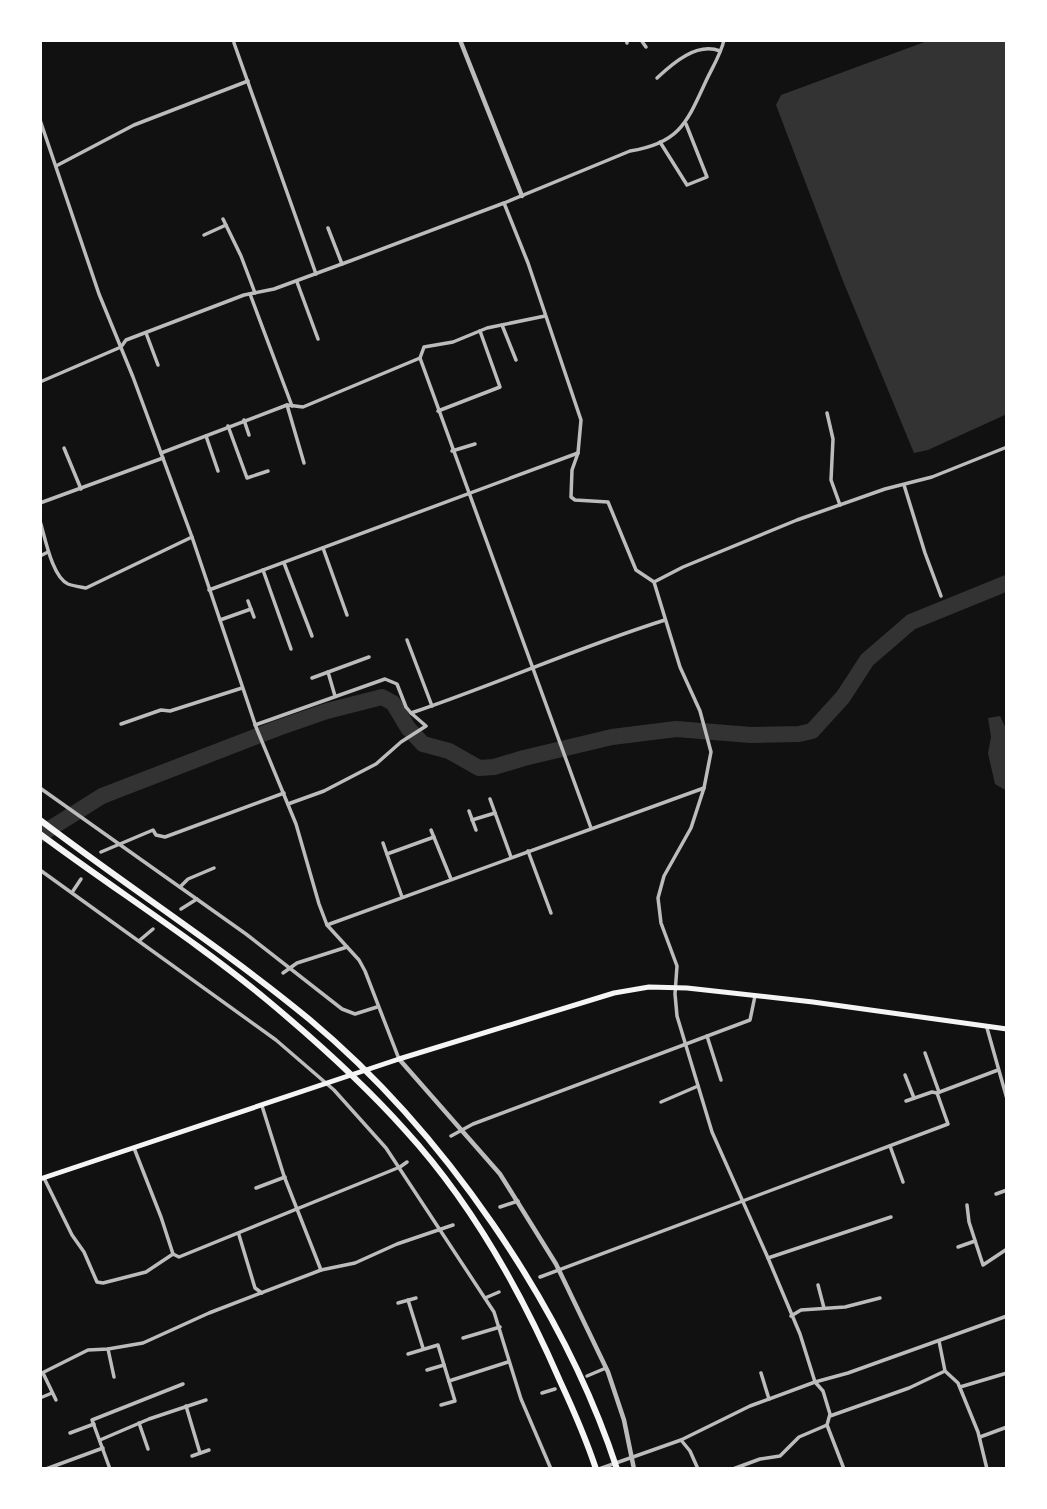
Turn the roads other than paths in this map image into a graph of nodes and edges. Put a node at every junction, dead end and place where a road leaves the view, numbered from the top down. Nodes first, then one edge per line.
1 (460, 40) edge
2 (641, 40) edge
3 (724, 40) edge
4 (234, 43) dead end
5 (646, 47) dead end
6 (720, 51) junction
7 (657, 78) dead end
8 (248, 81) junction
9 (40, 120) edge
10 (686, 124) junction
11 (660, 142) junction
12 (57, 166) junction
13 (522, 195) junction
14 (504, 203) junction
15 (223, 219) dead end
16 (226, 225) junction
17 (328, 229) dead end
18 (204, 235) dead end
19 (342, 264) junction
20 (316, 274) junction
21 (296, 281) junction
22 (253, 293) junction
23 (545, 316) junction
24 (502, 325) junction
25 (480, 331) junction
26 (146, 332) junction
27 (318, 339) dead end
28 (121, 348) junction
29 (420, 358) junction
30 (516, 360) dead end
31 (158, 365) dead end
32 (40, 382) edge
33 (289, 405) junction
34 (438, 411) junction
35 (827, 413) dead end
36 (244, 420) junction
37 (228, 426) junction
38 (249, 435) dead end
39 (206, 436) junction
40 (475, 444) dead end
41 (1007, 447) edge
42 (64, 448) dead end
43 (452, 451) junction
44 (578, 453) junction
45 (162, 456) junction
46 (304, 463) dead end
47 (218, 471) dead end
48 (268, 471) dead end
49 (904, 485) junction
50 (81, 489) junction
51 (468, 493) junction
52 (40, 503) edge
53 (840, 505) junction
54 (40, 521) edge
55 (192, 537) junction
56 (323, 548) junction
57 (48, 552) junction
58 (40, 556) edge
59 (284, 563) junction
60 (263, 570) junction
61 (654, 582) junction
62 (209, 590) junction
63 (941, 596) dead end
64 (248, 601) dead end
65 (251, 609) junction
66 (347, 615) dead end
67 (254, 617) dead end
68 (220, 620) junction
69 (665, 620) junction
70 (312, 636) dead end
71 (407, 640) dead end
72 (291, 649) dead end
73 (369, 657) dead end
74 (533, 669) junction
75 (328, 672) junction
76 (312, 678) dead end
77 (242, 688) junction
78 (335, 696) junction
79 (432, 706) junction
80 (411, 713) junction
81 (121, 723) dead end
82 (255, 726) junction
83 (40, 788) edge
84 (704, 788) junction
85 (284, 793) junction
86 (490, 799) dead end
87 (288, 804) junction
88 (469, 811) dead end
89 (495, 813) junction
90 (40, 820) edge
91 (472, 820) junction
92 (591, 828) junction
93 (431, 830) dead end
94 (476, 830) dead end
95 (40, 834) edge
96 (434, 837) junction
97 (383, 843) dead end
98 (117, 844) junction
99 (528, 851) junction
100 (101, 852) dead end
101 (387, 854) junction
102 (511, 857) junction
103 (214, 868) dead end
104 (40, 870) edge
105 (81, 878) dead end
106 (451, 879) junction
107 (180, 888) junction
108 (72, 892) junction
109 (402, 897) junction
110 (197, 900) junction
111 (181, 909) dead end
112 (551, 913) dead end
113 (327, 925) junction
114 (153, 929) dead end
115 (139, 940) junction
116 (347, 947) junction
117 (290, 968) junction
118 (283, 973) dead end
119 (677, 987) junction
120 (755, 996) junction
121 (378, 1007) junction
122 (987, 1027) junction
123 (1007, 1029) edge
124 (707, 1037) junction
125 (685, 1045) junction
126 (925, 1053) dead end
127 (399, 1059) junction
128 (998, 1070) junction
129 (905, 1075) dead end
130 (721, 1080) dead end
131 (327, 1084) junction
132 (698, 1086) junction
133 (938, 1093) junction
134 (914, 1098) junction
135 (1007, 1099) edge
136 (906, 1101) dead end
137 (661, 1102) dead end
138 (262, 1106) junction
139 (462, 1129) junction
140 (451, 1136) dead end
141 (890, 1146) junction
142 (134, 1148) junction
143 (407, 1162) dead end
144 (400, 1167) junction
145 (285, 1177) junction
146 (42, 1179) edge
147 (902, 1182) dead end
148 (257, 1188) dead end
149 (1007, 1190) edge
150 (996, 1194) dead end
151 (744, 1200) junction
152 (518, 1201) junction
153 (967, 1205) dead end
154 (500, 1207) dead end
155 (296, 1208) junction
156 (891, 1217) dead end
157 (453, 1225) dead end
158 (440, 1230) junction
159 (238, 1234) junction
160 (975, 1241) junction
161 (958, 1247) dead end
162 (1007, 1249) edge
163 (173, 1254) junction
164 (768, 1258) junction
165 (559, 1269) junction
166 (321, 1270) junction
167 (540, 1276) dead end
168 (818, 1285) dead end
169 (262, 1293) junction
170 (499, 1293) dead end
171 (416, 1298) dead end
172 (485, 1298) junction
173 (880, 1298) dead end
174 (408, 1300) junction
175 (398, 1303) dead end
176 (824, 1308) junction
177 (791, 1316) junction
178 (1007, 1316) edge
179 (500, 1327) junction
180 (463, 1338) dead end
181 (939, 1341) junction
182 (108, 1349) junction
183 (424, 1349) junction
184 (408, 1354) dead end
185 (508, 1362) junction
186 (444, 1365) junction
187 (607, 1368) junction
188 (427, 1370) dead end
189 (945, 1371) junction
190 (42, 1373) edge
191 (761, 1373) dead end
192 (1007, 1373) edge
193 (587, 1376) dead end
194 (114, 1377) dead end
195 (449, 1381) junction
196 (815, 1382) junction
197 (183, 1384) dead end
198 (960, 1387) junction
199 (555, 1389) dead end
200 (52, 1393) junction
201 (542, 1393) dead end
202 (40, 1398) edge
203 (769, 1399) junction
204 (206, 1400) dead end
205 (56, 1401) dead end
206 (441, 1405) dead end
207 (186, 1406) junction
208 (830, 1416) junction
209 (139, 1423) junction
210 (94, 1424) junction
211 (827, 1425) junction
212 (1007, 1427) edge
213 (70, 1433) dead end
214 (980, 1437) junction
215 (681, 1440) junction
216 (100, 1441) junction
217 (103, 1448) junction
218 (148, 1449) dead end
219 (209, 1450) dead end
220 (200, 1453) junction
221 (192, 1456) dead end
222 (631, 1457) junction
223 (46, 1469) edge
224 (110, 1469) edge
225 (551, 1469) edge
226 (598, 1469) edge
227 (617, 1469) edge
228 (634, 1469) edge
229 (698, 1469) edge
230 (733, 1469) edge
231 (844, 1469) edge
232 (987, 1469) edge

1 - 13 street
2 - 5 street
3 - 6 street
4 - 8 street
6 - 7 street
6 - 10 street
8 - 12 street
8 - 20 street
9 - 12 street
10 - 11 street
10 - 11 street
11 - 13 street
12 - 28 street
13 - 14 street
14 - 19 street
14 - 23 street
15 - 16 street
16 - 18 street
16 - 22 street
17 - 19 street
19 - 20 street
20 - 21 street
21 - 22 street
21 - 27 street
22 - 26 street
22 - 33 street
23 - 24 street
23 - 44 street
24 - 25 street
24 - 30 street
25 - 29 street
25 - 34 street
26 - 28 street
26 - 31 street
28 - 32 street
28 - 45 street
29 - 33 street
29 - 34 street
33 - 36 street
33 - 46 street
34 - 43 street
35 - 53 street
36 - 37 street
36 - 38 street
37 - 39 street
37 - 48 street
39 - 45 street
39 - 47 street
40 - 43 street
41 - 49 street
42 - 50 street
43 - 51 street
44 - 51 street
44 - 61 street
45 - 50 street
45 - 55 street
49 - 53 street
49 - 63 street
50 - 52 street
51 - 56 street
51 - 74 street
53 - 61 street
54 - 57 street
55 - 57 street
55 - 62 street
56 - 59 street
56 - 66 street
57 - 58 street
59 - 60 street
59 - 70 street
60 - 62 street
60 - 72 street
61 - 69 street
62 - 68 street
64 - 65 street
65 - 67 street
65 - 68 street
68 - 77 street
69 - 74 street
69 - 84 street
71 - 79 street
73 - 75 street
74 - 79 street
74 - 92 street
75 - 76 street
75 - 78 street
77 - 81 street
77 - 82 street
78 - 80 street
78 - 82 street
79 - 80 street
80 - 87 street
82 - 85 street
83 - 98 street
84 - 92 street
84 - 119 street
85 - 87 street
85 - 98 street
86 - 89 street
87 - 113 street
88 - 91 street
89 - 91 street
89 - 102 street
90 - 227 highway
91 - 94 street
92 - 99 street
93 - 96 street
95 - 226 highway
96 - 101 street
96 - 106 street
97 - 101 street
98 - 100 street
98 - 107 street
99 - 102 street
99 - 112 street
101 - 109 street
102 - 106 street
103 - 107 street
104 - 108 street
105 - 108 street
106 - 109 street
107 - 110 street
108 - 115 street
109 - 113 street
110 - 111 street
110 - 117 street
113 - 116 street
114 - 115 street
115 - 131 street
116 - 117 street
116 - 121 street
117 - 118 street
117 - 121 street
119 - 120 main road
119 - 125 street
119 - 127 main road
120 - 122 main road
120 - 124 street
121 - 127 street
122 - 123 main road
122 - 128 street
124 - 125 street
124 - 130 street
125 - 132 street
125 - 139 street
126 - 133 street
127 - 131 main road
127 - 139 street
128 - 133 street
128 - 135 street
129 - 134 street
131 - 138 main road
131 - 144 street
132 - 137 street
132 - 151 street
133 - 134 street
133 - 141 street
134 - 136 street
138 - 142 main road
138 - 145 street
139 - 140 street
139 - 152 street
141 - 147 street
141 - 151 street
142 - 146 main road
142 - 163 street
143 - 144 street
144 - 155 street
144 - 158 street
145 - 148 street
145 - 155 street
146 - 163 street
149 - 150 street
151 - 164 street
151 - 165 street
152 - 154 street
152 - 165 street
153 - 160 street
155 - 159 street
155 - 166 street
156 - 164 street
157 - 158 street
158 - 166 street
158 - 172 street
159 - 163 street
159 - 169 street
160 - 161 street
160 - 162 street
164 - 177 street
165 - 167 street
165 - 187 street
166 - 169 street
168 - 176 street
169 - 182 street
170 - 172 street
171 - 174 street
172 - 179 street
173 - 176 street
174 - 175 street
174 - 183 street
176 - 177 street
177 - 196 street
178 - 181 street
179 - 180 street
179 - 185 street
181 - 189 street
181 - 196 street
182 - 190 street
182 - 194 street
183 - 184 street
183 - 186 street
185 - 195 street
185 - 225 street
186 - 188 street
186 - 195 street
187 - 193 street
187 - 222 street
189 - 198 street
189 - 208 street
190 - 200 street
191 - 203 street
192 - 198 street
195 - 206 street
196 - 203 street
196 - 208 street
197 - 210 street
198 - 214 street
199 - 201 street
200 - 202 street
200 - 205 street
203 - 215 street
204 - 207 street
207 - 209 street
207 - 220 street
208 - 211 street
209 - 216 street
209 - 218 street
210 - 213 street
210 - 216 street
211 - 230 street
211 - 231 street
212 - 214 street
214 - 232 street
215 - 222 street
215 - 229 street
216 - 217 street
217 - 223 street
217 - 224 street
219 - 220 street
220 - 221 street
222 - 226 street
222 - 228 street

